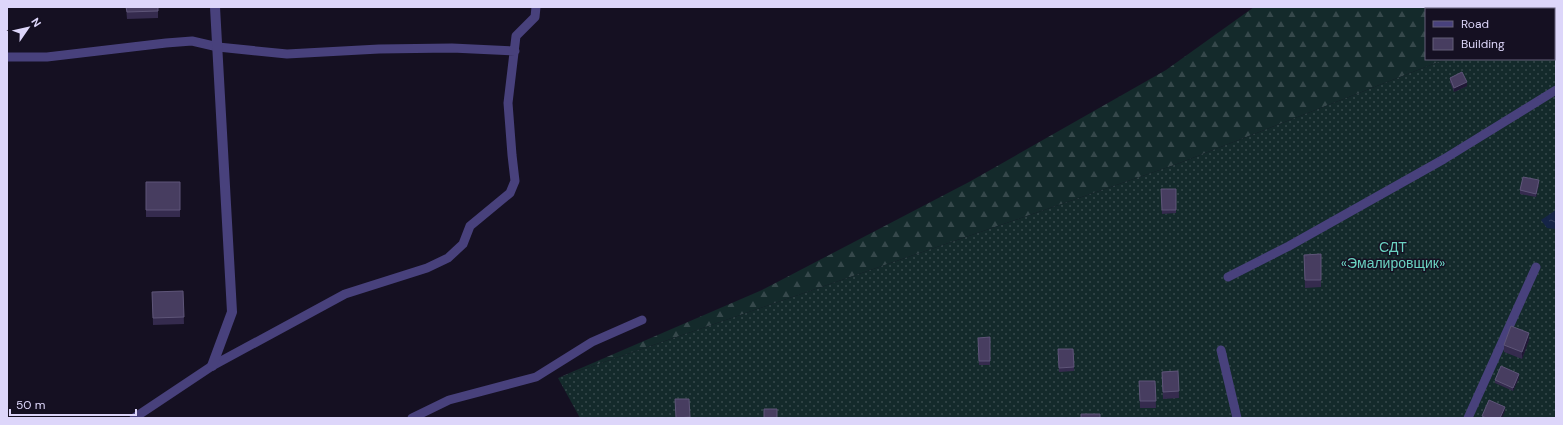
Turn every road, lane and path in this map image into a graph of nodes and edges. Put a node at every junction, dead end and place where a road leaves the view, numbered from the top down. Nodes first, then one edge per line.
1 (215, 7) edge
2 (536, 7) edge
3 (218, 47) junction
4 (515, 51) junction
5 (7, 58) edge
6 (1556, 90) edge
7 (1536, 267) dead end
8 (1228, 277) dead end
9 (642, 320) dead end
10 (1221, 350) dead end
11 (212, 366) junction
12 (134, 418) edge
13 (412, 418) edge
14 (1237, 418) edge
15 (1468, 418) edge

1 - 3 street
2 - 4 lane
3 - 4 lane
3 - 5 lane
3 - 11 street
4 - 11 lane
6 - 8 lane
7 - 15 lane
9 - 13 lane
10 - 14 lane
11 - 12 lane

